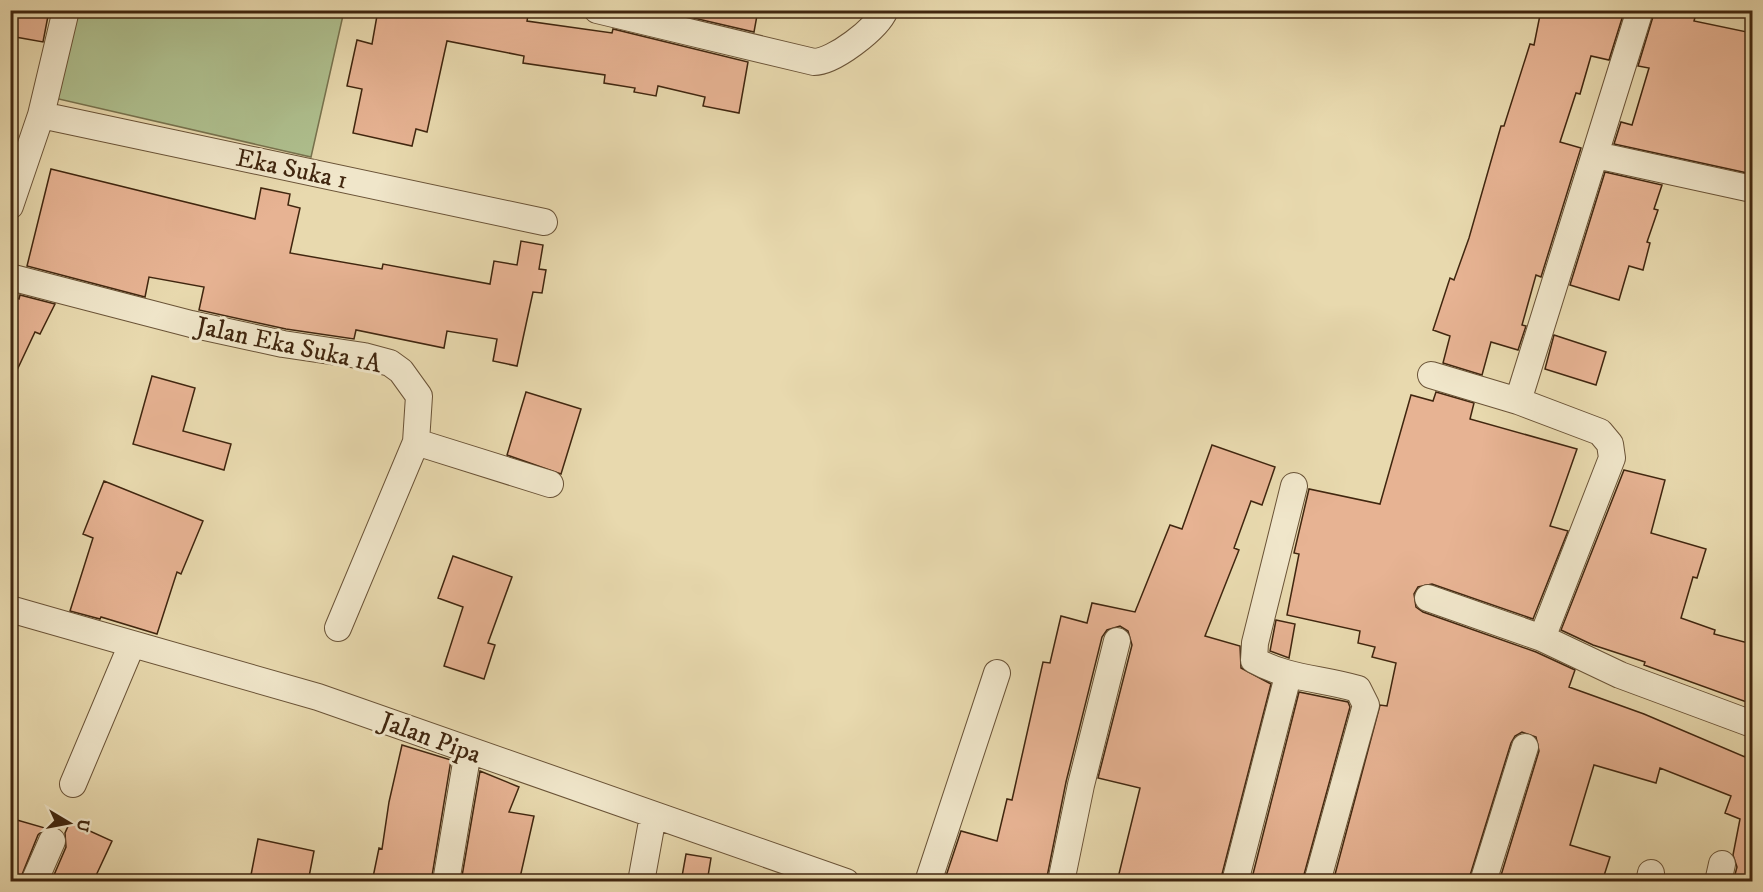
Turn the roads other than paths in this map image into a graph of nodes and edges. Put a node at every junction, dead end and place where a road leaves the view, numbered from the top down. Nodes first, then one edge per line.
1 (66, 10) edge
2 (597, 10) edge
3 (885, 10) edge
4 (1640, 10) edge
5 (41, 115) junction
6 (1596, 155) junction
7 (1752, 189) edge
8 (10, 206) edge
9 (544, 222) dead end
10 (10, 277) edge
11 (1431, 375) dead end
12 (1518, 401) junction
13 (416, 442) junction
14 (550, 484) dead end
15 (1294, 486) dead end
16 (1428, 598) dead end
17 (10, 609) edge
18 (338, 628) dead end
19 (1542, 638) junction
20 (1118, 641) dead end
21 (132, 644) junction
22 (997, 673) dead end
23 (1288, 676) junction
24 (1752, 724) edge
25 (1525, 747) dead end
26 (468, 751) junction
27 (73, 784) dead end
28 (653, 816) junction
29 (52, 841) dead end
30 (34, 882) edge
31 (446, 882) edge
32 (641, 882) edge
33 (846, 882) edge
34 (928, 882) edge
35 (1061, 882) edge
36 (1235, 882) edge
37 (1317, 882) edge
38 (1483, 882) edge

1 - 5 street
2 - 3 street
4 - 6 street
5 - 8 street
5 - 9 street, Eka Suka 1
6 - 7 street
6 - 12 street
10 - 13 street, Jalan Eka Suka 1A
11 - 12 street
12 - 19 street
13 - 14 street
13 - 18 street, Jalan Eka Suka 1A
15 - 23 street
16 - 19 street
17 - 21 street, Jalan Pipa
19 - 24 street
20 - 35 street
21 - 26 street, Jalan Pipa
21 - 27 street
22 - 34 street
23 - 36 street
23 - 37 street
25 - 38 street
26 - 28 street, Jalan Pipa
26 - 31 street
28 - 32 street
28 - 33 street, Jalan Pipa
29 - 30 street

